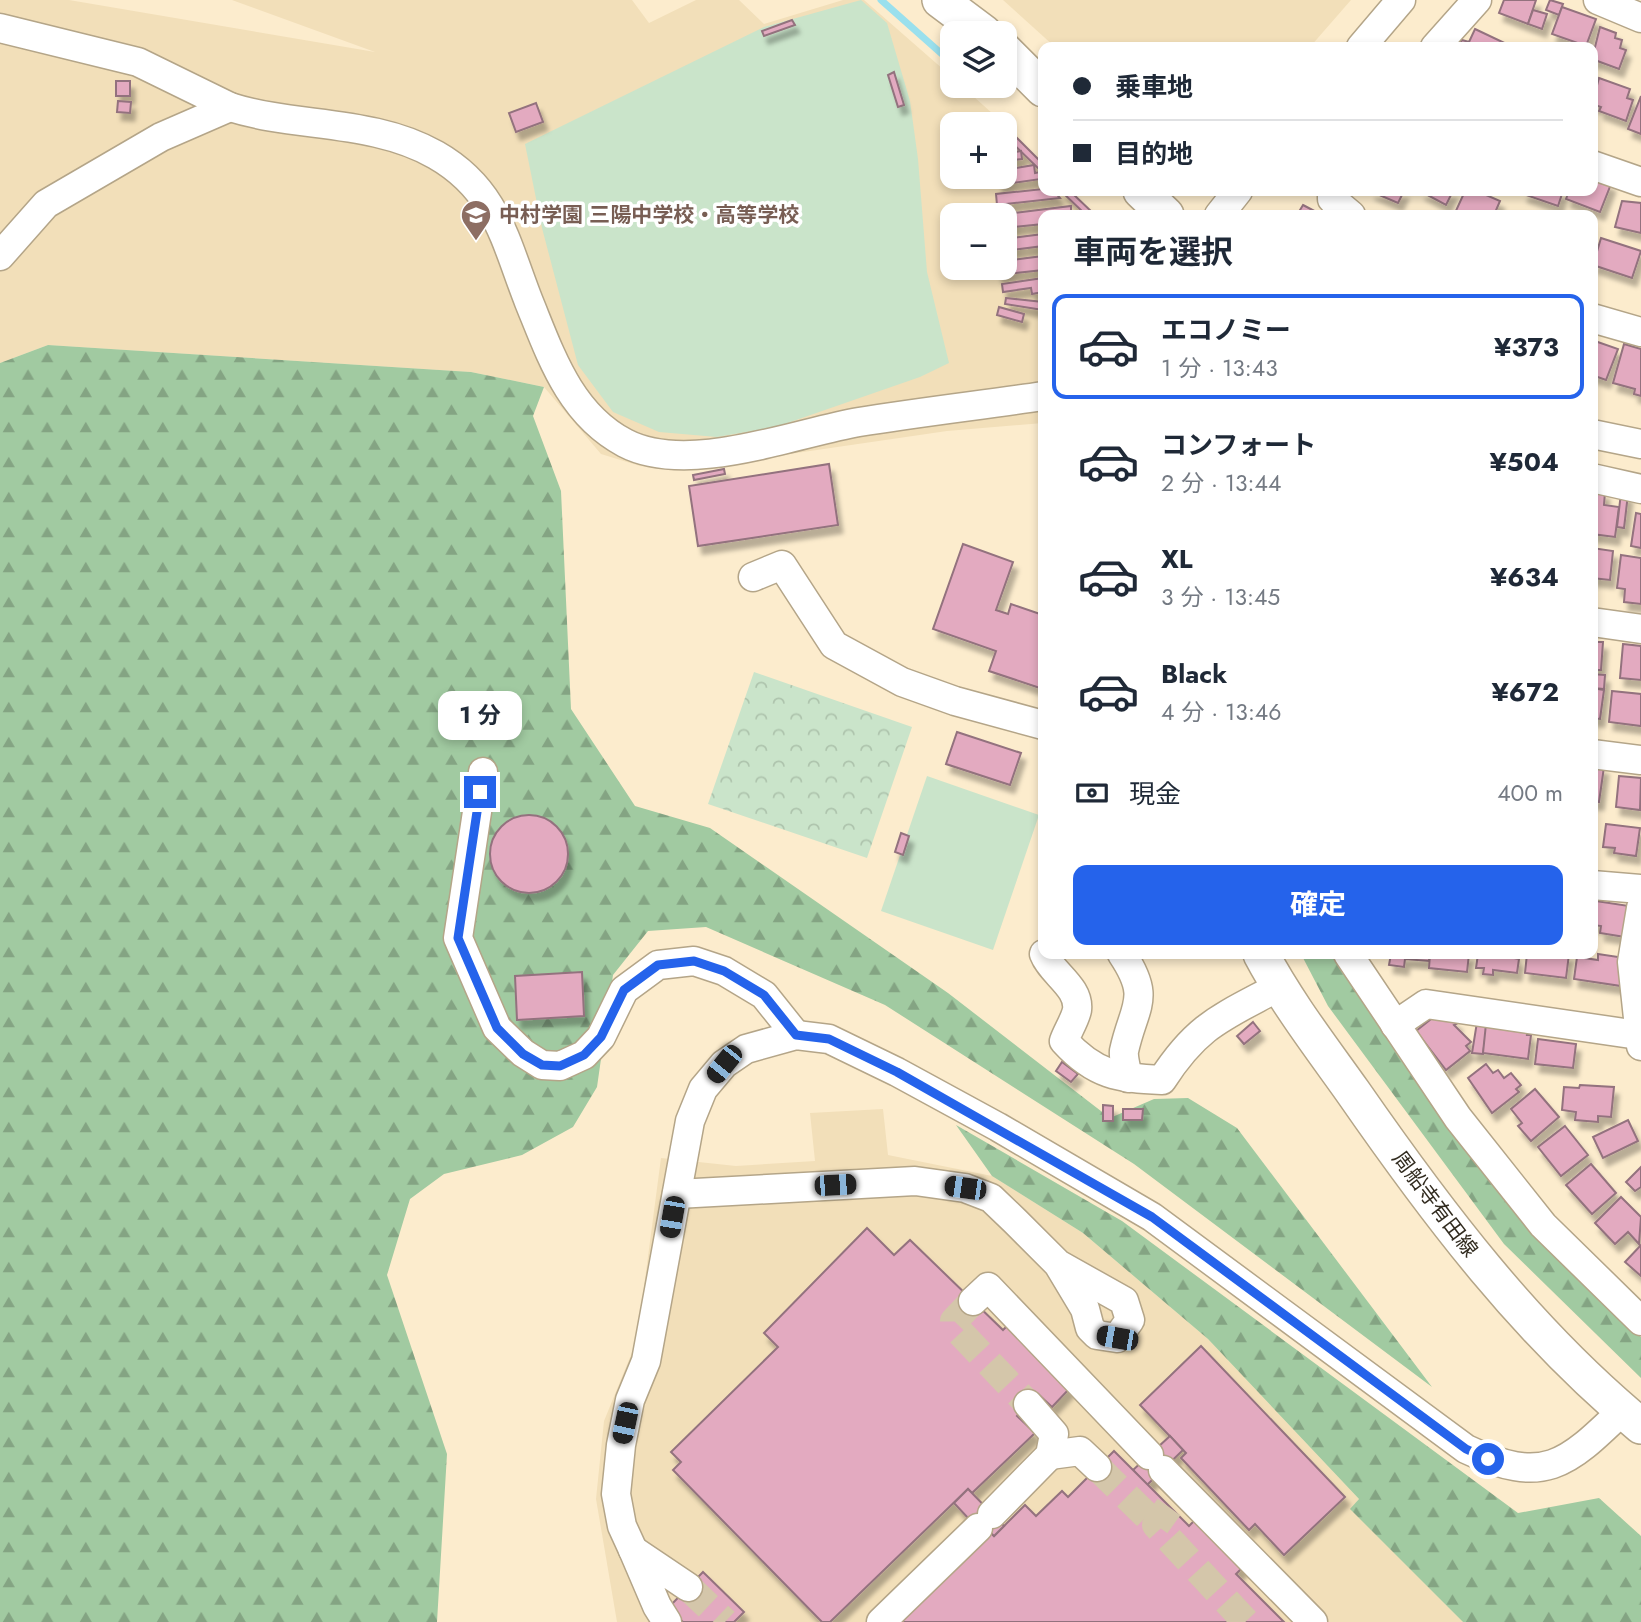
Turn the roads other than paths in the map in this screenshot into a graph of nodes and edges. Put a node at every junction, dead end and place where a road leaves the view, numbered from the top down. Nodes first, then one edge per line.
1 (940, 0) edge
2 (1401, 0) edge
3 (1476, 0) edge
4 (1598, 0) edge
5 (1641, 18) edge
6 (968, 21) edge
7 (0, 28) edge
8 (1365, 42) edge
9 (1439, 42) edge
10 (1017, 63) edge
11 (1038, 84) edge
12 (230, 107) junction
13 (1598, 167) edge
14 (1641, 182) edge
15 (1147, 196) edge
16 (1234, 196) edge
17 (1332, 196) edge
18 (1161, 210) edge
19 (1223, 210) edge
20 (1345, 210) edge
21 (0, 257) edge
22 (1598, 320) edge
23 (1641, 332) edge
24 (1038, 397) edge
25 (1598, 435) edge
26 (1641, 444) edge
27 (1598, 479) edge
28 (1641, 489) edge
29 (753, 577) dead end
30 (1598, 623) edge
31 (1641, 629) edge
32 (1038, 723) edge
33 (1598, 755) edge
34 (1641, 760) edge
35 (483, 772) dead end
36 (1598, 885) edge
37 (1641, 889) edge
38 (1641, 908) edge
39 (1046, 959) edge
40 (1125, 959) edge
41 (1264, 959) edge
42 (1351, 959) edge
43 (1280, 986) junction
44 (1395, 1025) junction
45 (796, 1035) junction
46 (1639, 1041) edge
47 (1128, 1078) junction
48 (677, 1194) junction
49 (1058, 1264) dead end
50 (973, 1301) dead end
51 (1641, 1321) edge
52 (1028, 1404) tunnel mouth
53 (1632, 1418) edge
54 (1050, 1455) junction
55 (1097, 1467) tunnel mouth
56 (633, 1550) junction
57 (688, 1587) tunnel mouth
58 (667, 1622) edge
59 (881, 1622) edge
60 (1313, 1622) edge

1 - 6 main road
2 - 8 street
3 - 9 street
4 - 5 street
7 - 12 street
10 - 11 main road
12 - 21 street
12 - 24 street
13 - 14 street
15 - 18 main road
16 - 19 street
17 - 20 street
22 - 23 street
25 - 26 street
27 - 28 street
29 - 32 street
30 - 31 street
33 - 34 street
35 - 45 street
36 - 37 street
38 - 46 street
39 - 47 street
40 - 47 street
41 - 43 main road, 周船寺有田線
42 - 44 street
43 - 47 street
43 - 53 main road, 周船寺有田線
44 - 46 street
44 - 51 street
45 - 48 street
45 - 53 street
48 - 49 street
48 - 56 street
50 - 60 street
52 - 54 street
54 - 55 street
54 - 59 street
56 - 57 street
56 - 58 street

